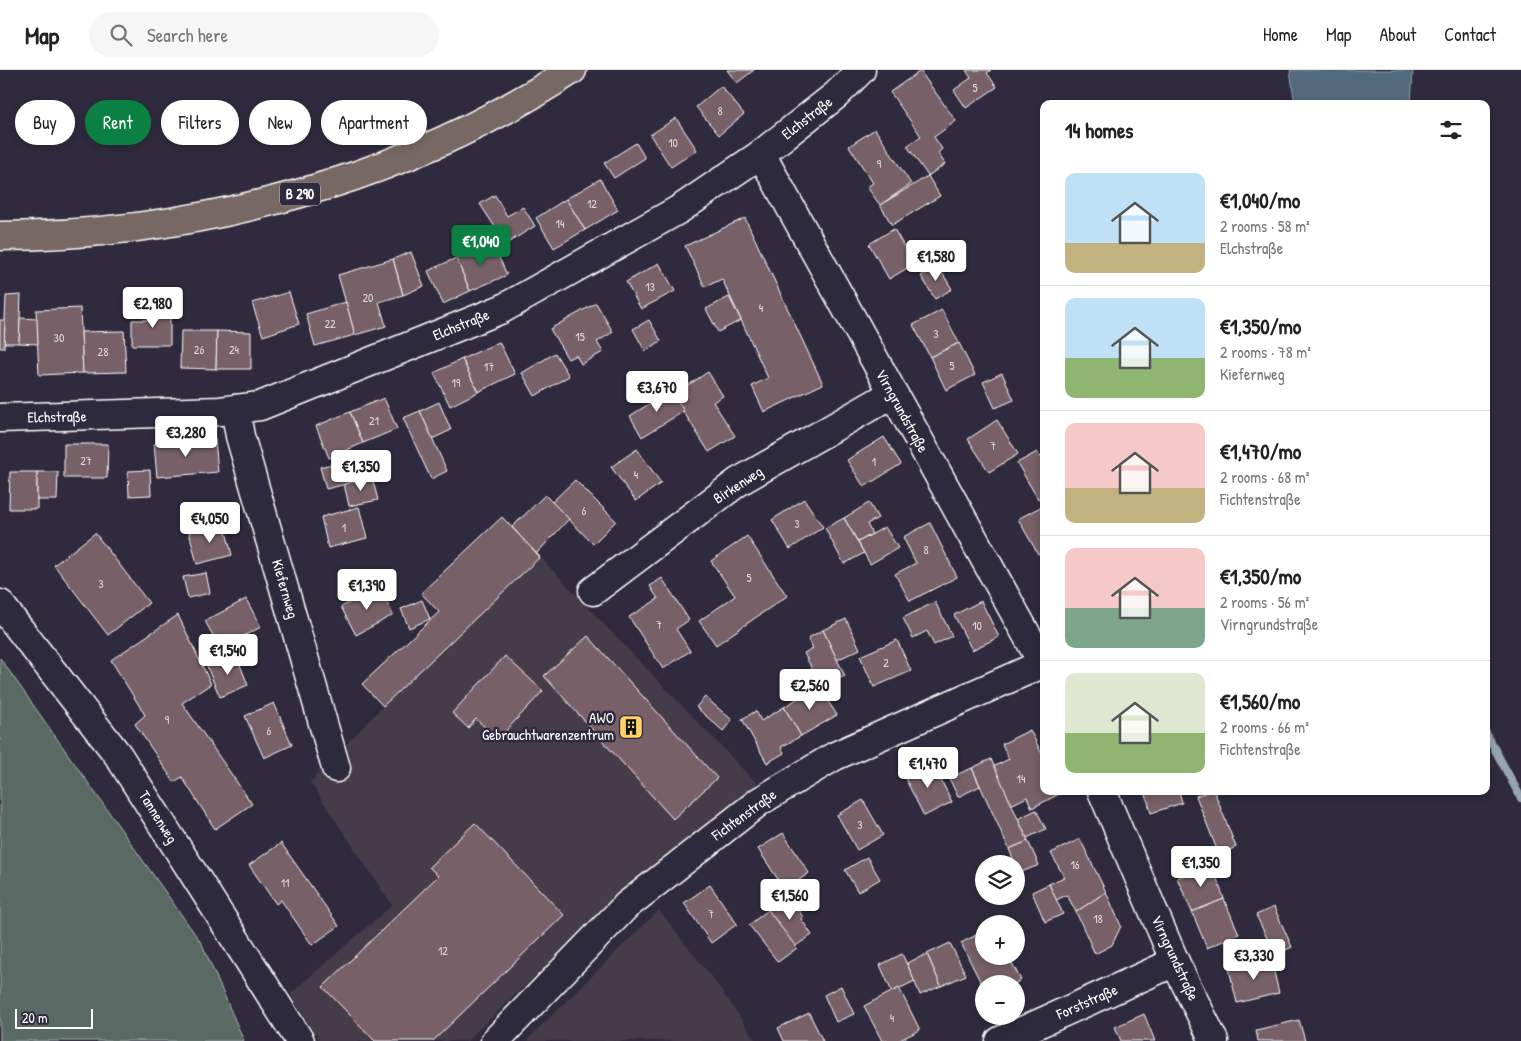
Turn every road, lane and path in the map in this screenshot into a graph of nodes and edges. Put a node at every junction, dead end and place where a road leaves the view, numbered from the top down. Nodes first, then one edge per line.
1 (572, 70) edge
2 (861, 70) edge
3 (761, 154) junction
4 (0, 236) edge
5 (892, 394) junction
6 (235, 409) junction
7 (0, 418) edge
8 (593, 590) dead end
9 (0, 604) edge
10 (1040, 660) edge
11 (1040, 666) edge
12 (336, 768) dead end
13 (1104, 795) edge
14 (1174, 962) junction
15 (300, 1041) edge
16 (495, 1041) edge
17 (1000, 1041) edge
18 (1214, 1041) edge

1 - 4 main road, B 290
2 - 3 street, Elchstraße
3 - 5 street, Virngrundstraße
3 - 6 street, Elchstraße
5 - 8 street, Birkenweg
5 - 10 street, Virngrundstraße
6 - 7 street, Elchstraße
6 - 12 street, Kiefernweg
9 - 15 street, Tannenweg
11 - 16 street, Fichtenstraße
13 - 14 street, Virngrundstraße
14 - 17 street, Forststraße
14 - 18 street, Virngrundstraße

